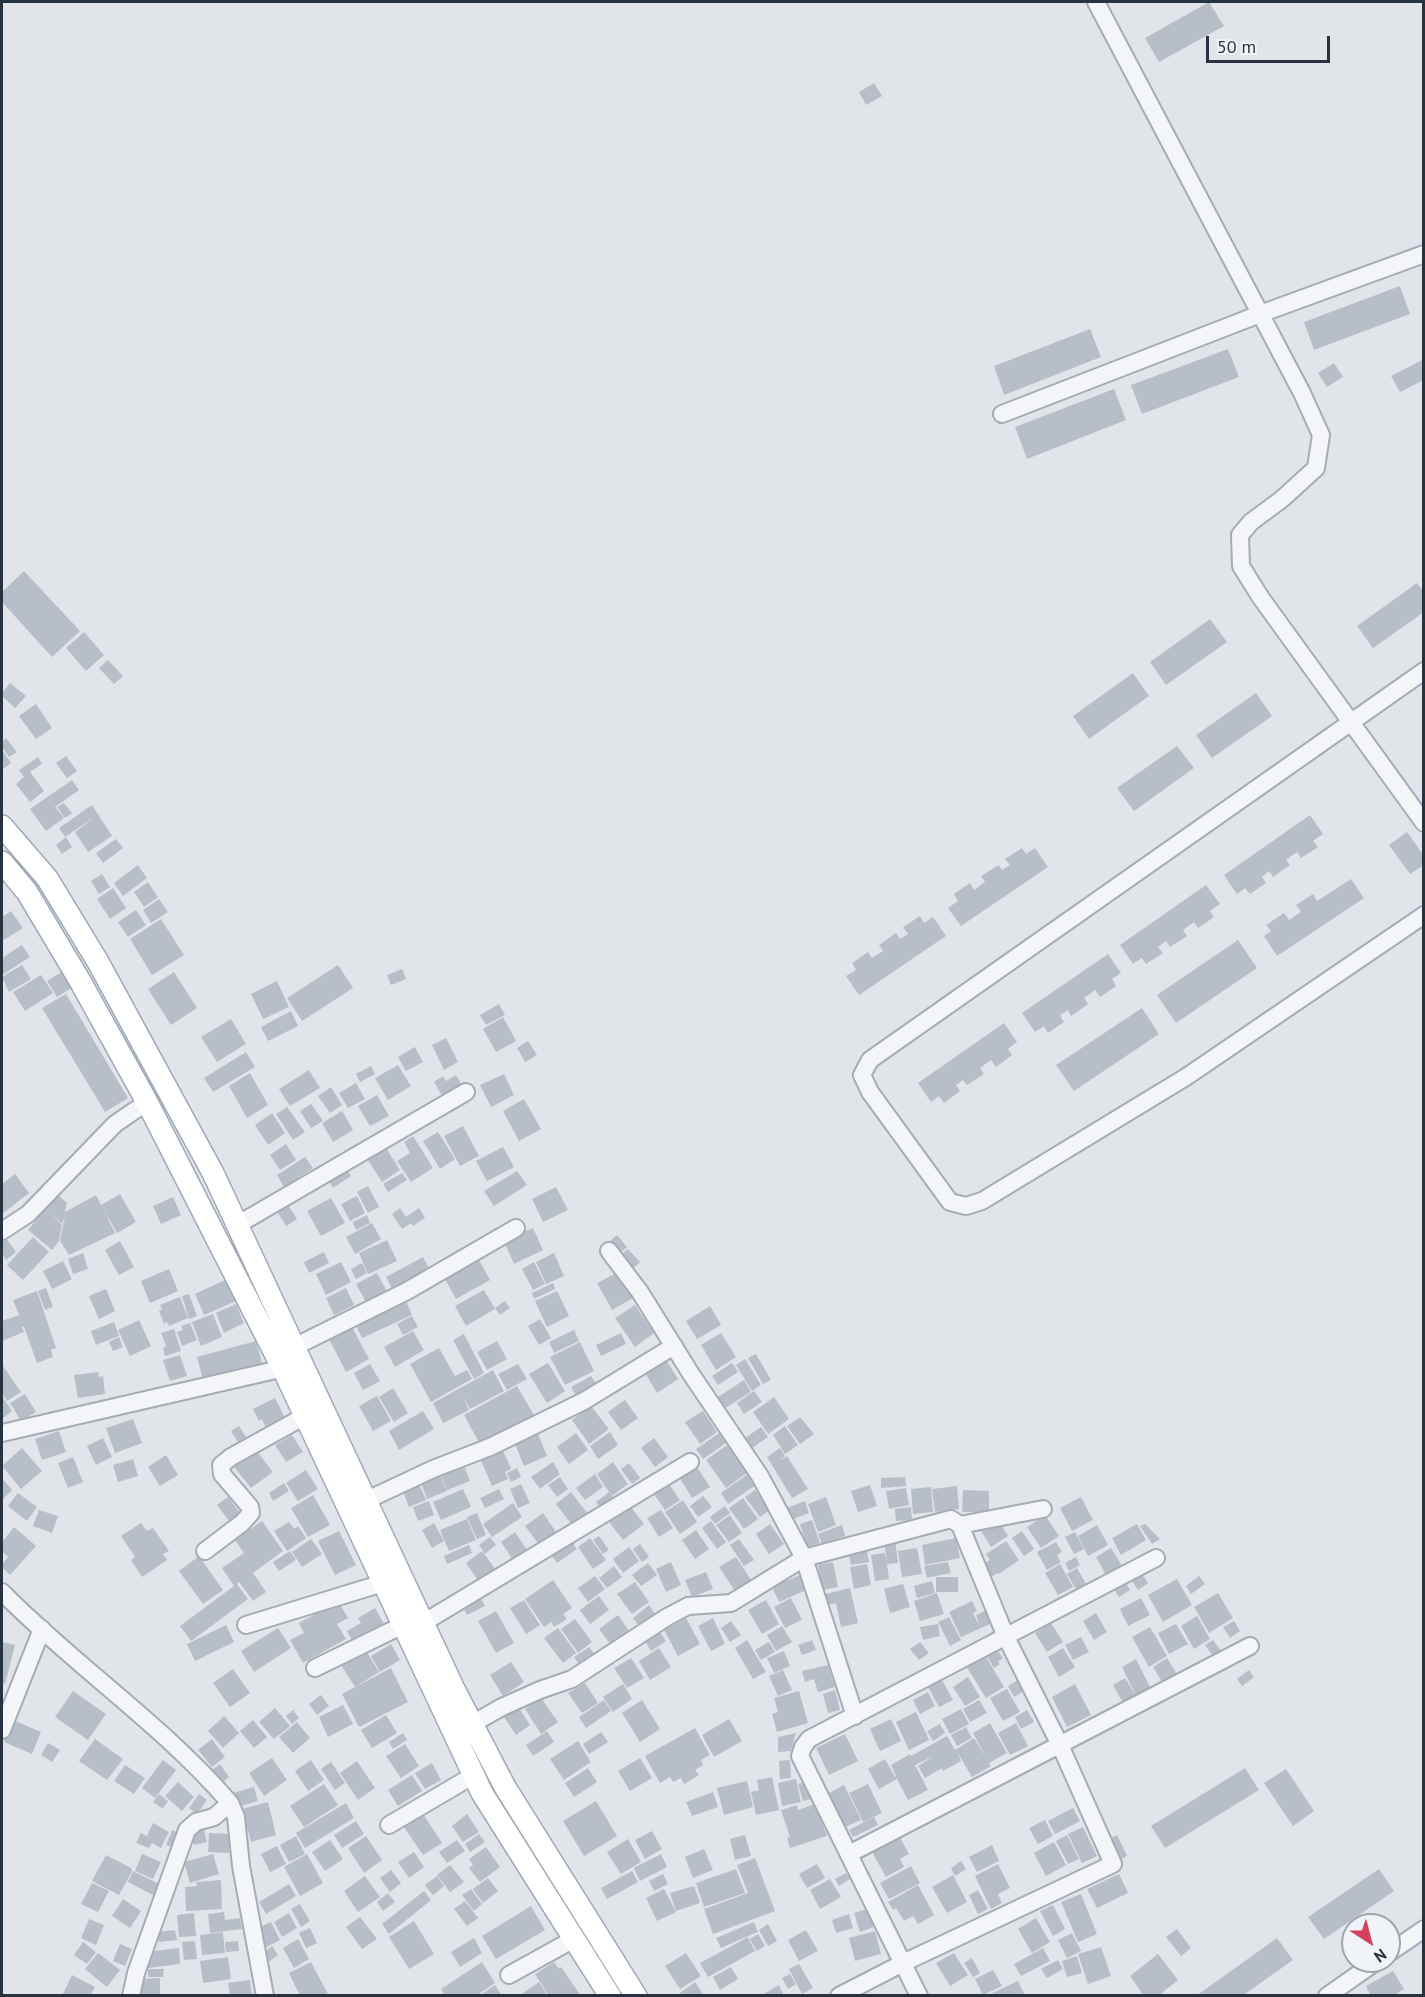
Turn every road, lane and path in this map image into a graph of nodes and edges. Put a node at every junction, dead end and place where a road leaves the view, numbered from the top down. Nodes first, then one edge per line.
1 (1096, 2) edge
2 (1424, 254) edge
3 (1260, 314) junction
4 (1002, 414) dead end
5 (1424, 671) edge
6 (1351, 723) junction
7 (1424, 823) edge
8 (2, 826) edge
9 (2, 862) edge
10 (1424, 915) edge
11 (466, 1092) dead end
12 (147, 1102) junction
13 (237, 1225) junction
14 (516, 1228) dead end
15 (2, 1231) edge
16 (609, 1251) dead end
17 (674, 1347) junction
18 (293, 1360) junction
19 (305, 1416) junction
20 (2, 1433) edge
21 (690, 1462) dead end
22 (365, 1501) junction
23 (1043, 1509) dead end
24 (960, 1525) junction
25 (205, 1551) dead end
26 (804, 1558) junction
27 (1156, 1558) dead end
28 (383, 1583) junction
29 (2, 1592) edge
30 (413, 1624) junction
31 (246, 1625) dead end
32 (42, 1629) junction
33 (1006, 1637) junction
34 (1250, 1647) dead end
35 (315, 1668) dead end
36 (855, 1716) junction
37 (472, 1724) junction
38 (2, 1730) edge
39 (1060, 1745) junction
40 (474, 1775) junction
41 (230, 1803) junction
42 (389, 1825) dead end
43 (849, 1854) junction
44 (1424, 1929) edge
45 (574, 1939) junction
46 (1401, 1945) edge
47 (903, 1963) junction
48 (1359, 1973) edge
49 (509, 1975) dead end
50 (131, 1995) edge
51 (265, 1995) edge
52 (610, 1995) edge
53 (636, 1995) edge
54 (839, 1995) edge
55 (919, 1995) edge
56 (1326, 1995) edge

1 - 3 street
2 - 3 street
3 - 4 street
3 - 6 street
5 - 6 street
6 - 7 street
6 - 10 street
8 - 13 main road
9 - 12 main road
11 - 13 street
12 - 15 street
12 - 18 main road
13 - 18 main road
14 - 18 street
16 - 17 street
17 - 22 street
17 - 26 street
18 - 19 main road
18 - 20 street
18 - 22 main road
19 - 25 street
19 - 28 main road
21 - 30 street
22 - 30 main road
23 - 24 street
24 - 26 street
24 - 33 street
26 - 36 street
26 - 37 street
27 - 33 street
28 - 30 main road
28 - 31 street
29 - 32 street
30 - 35 street
30 - 37 main road
30 - 40 main road
32 - 38 street
32 - 41 street
33 - 36 street
33 - 39 street
34 - 39 street
36 - 43 street
37 - 53 main road
39 - 43 street
39 - 47 street
40 - 42 street
40 - 45 main road
41 - 50 street
41 - 51 street
43 - 47 street
44 - 46 street
45 - 49 street
45 - 52 main road
47 - 54 street
47 - 55 street
48 - 56 street

